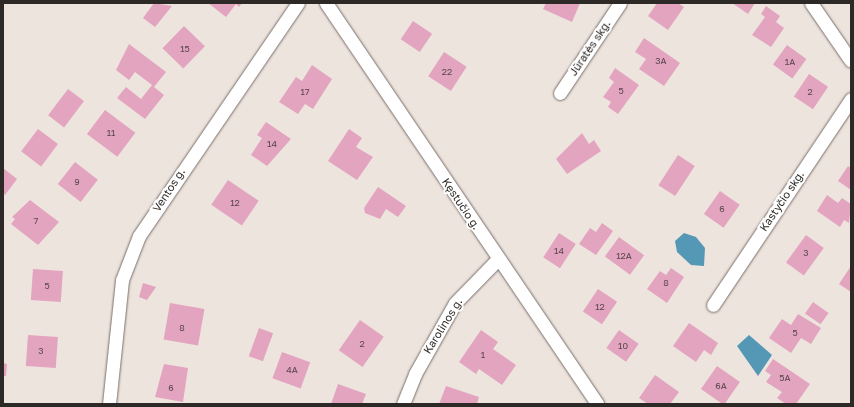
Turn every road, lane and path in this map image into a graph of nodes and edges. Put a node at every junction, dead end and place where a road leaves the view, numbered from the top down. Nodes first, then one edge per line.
1 (298, 3) edge
2 (326, 3) edge
3 (620, 3) edge
4 (811, 3) edge
5 (851, 61) edge
6 (560, 94) dead end
7 (851, 98) edge
8 (498, 259) junction
9 (713, 305) dead end
10 (110, 404) edge
11 (403, 404) edge
12 (596, 404) edge

1 - 10 street, Ventos g.
2 - 8 street, Kęstučio g.
3 - 6 street, Jūratės skg.
4 - 5 street
7 - 9 street, Kastyčio skg.
8 - 11 street, Karolinos g.
8 - 12 street, Kęstučio g.

